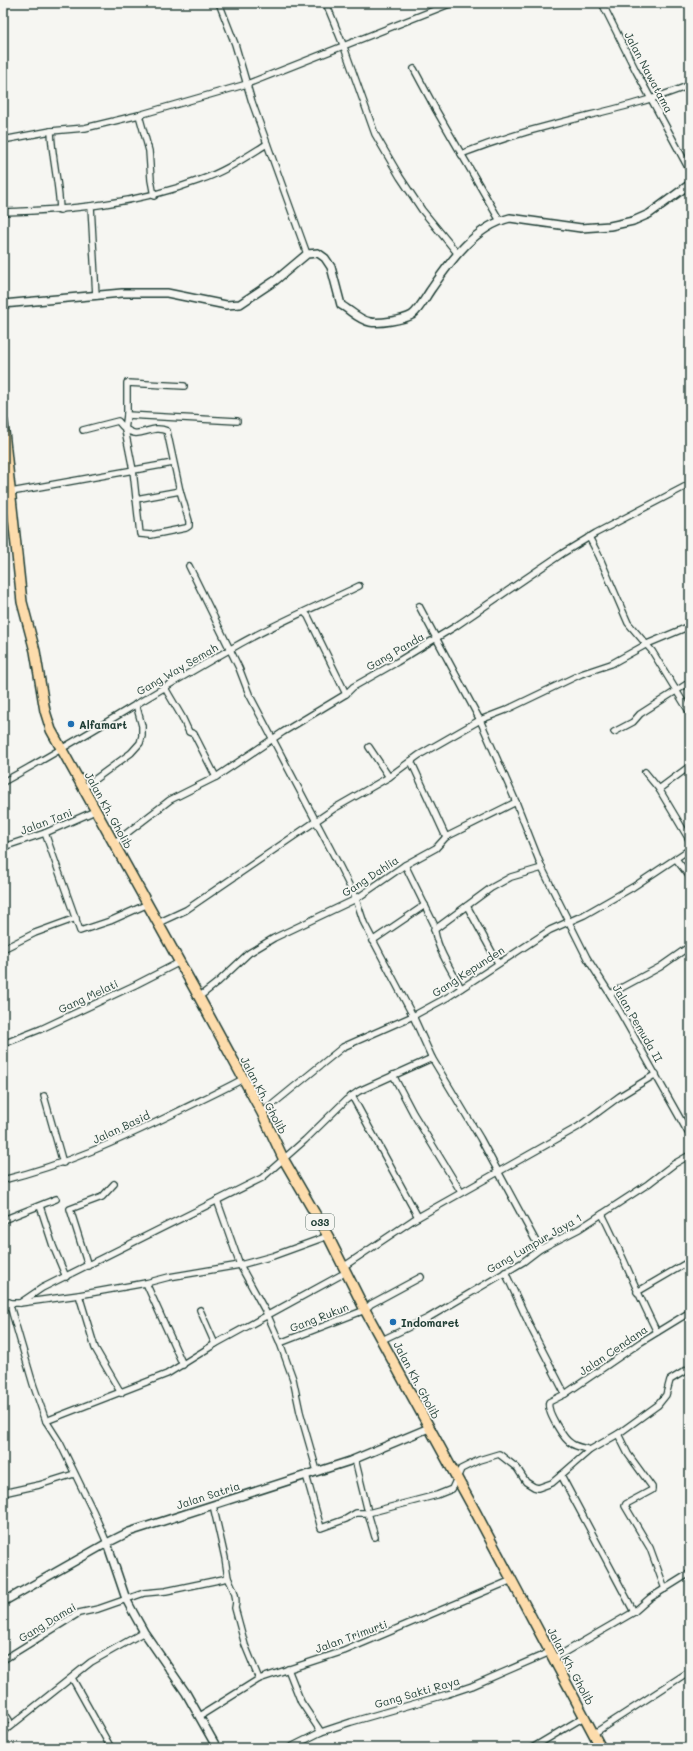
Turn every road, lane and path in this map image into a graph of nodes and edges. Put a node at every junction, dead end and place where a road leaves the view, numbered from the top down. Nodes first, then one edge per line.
1 (219, 3) edge
2 (326, 3) edge
3 (452, 3) edge
4 (602, 3) edge
5 (344, 47) junction
6 (414, 69) dead end
7 (248, 84) junction
8 (690, 85) edge
9 (652, 99) junction
10 (139, 115) junction
11 (51, 131) junction
12 (3, 140) edge
13 (267, 144) junction
14 (461, 154) junction
15 (690, 171) edge
16 (690, 184) edge
17 (154, 196) junction
18 (91, 206) junction
19 (60, 210) junction
20 (3, 212) edge
21 (500, 220) junction
22 (307, 254) junction
23 (458, 254) junction
24 (96, 296) junction
25 (3, 304) edge
26 (184, 386) dead end
27 (127, 415) junction
28 (237, 421) dead end
29 (3, 422) edge
30 (83, 430) dead end
31 (125, 430) junction
32 (173, 463) junction
33 (133, 470) junction
34 (6, 479) edge
35 (690, 484) edge
36 (180, 491) junction
37 (12, 492) junction
38 (136, 500) junction
39 (589, 537) junction
40 (189, 566) dead end
41 (359, 586) dead end
42 (419, 606) dead end
43 (305, 613) junction
44 (690, 626) edge
45 (436, 638) junction
46 (647, 644) junction
47 (229, 650) junction
48 (690, 682) edge
49 (165, 688) junction
50 (676, 690) junction
51 (346, 694) junction
52 (136, 704) junction
53 (690, 713) edge
54 (480, 720) junction
55 (614, 732) dead end
56 (274, 738) junction
57 (369, 747) dead end
58 (63, 750) junction
59 (411, 761) junction
60 (690, 766) edge
61 (645, 772) dead end
62 (216, 777) junction
63 (389, 777) junction
64 (3, 782) edge
65 (83, 788) junction
66 (659, 789) junction
67 (516, 802) junction
68 (95, 811) junction
69 (317, 821) junction
70 (45, 833) junction
71 (446, 838) junction
72 (690, 841) edge
73 (114, 843) junction
74 (3, 847) edge
75 (690, 849) edge
76 (676, 859) junction
77 (405, 865) junction
78 (542, 868) junction
79 (690, 877) edge
80 (356, 899) junction
81 (148, 904) junction
82 (425, 905) junction
83 (466, 906) junction
84 (76, 918) junction
85 (569, 920) junction
86 (158, 923) junction
87 (434, 930) junction
88 (372, 941) junction
89 (690, 946) edge
90 (3, 949) edge
91 (180, 962) junction
92 (498, 963) junction
93 (461, 988) junction
94 (610, 994) junction
95 (199, 997) junction
96 (413, 1016) junction
97 (3, 1044) edge
98 (432, 1058) junction
99 (656, 1074) junction
100 (393, 1075) junction
101 (243, 1079) junction
102 (44, 1096) dead end
103 (352, 1096) junction
104 (262, 1113) junction
105 (690, 1136) edge
106 (690, 1155) edge
107 (284, 1160) junction
108 (63, 1163) junction
109 (498, 1172) junction
110 (3, 1180) edge
111 (114, 1184) dead end
112 (461, 1192) junction
113 (56, 1200) dead end
114 (217, 1200) junction
115 (40, 1206) junction
116 (602, 1214) junction
117 (418, 1217) junction
118 (3, 1220) edge
119 (328, 1236) junction
120 (540, 1249) junction
121 (690, 1261) edge
122 (240, 1265) junction
123 (88, 1266) junction
124 (342, 1271) junction
125 (505, 1272) junction
126 (66, 1277) junction
127 (421, 1277) dead end
128 (146, 1283) junction
129 (637, 1292) junction
130 (79, 1295) junction
131 (20, 1302) junction
132 (6, 1303) edge
133 (200, 1310) dead end
134 (365, 1310) junction
135 (690, 1312) edge
136 (268, 1316) junction
137 (657, 1332) junction
138 (382, 1340) junction
139 (280, 1343) junction
140 (215, 1344) junction
141 (183, 1365) junction
142 (690, 1368) edge
143 (121, 1393) junction
144 (566, 1394) junction
145 (46, 1421) junction
146 (429, 1428) junction
147 (618, 1434) junction
148 (590, 1450) junction
149 (355, 1459) junction
150 (317, 1471) junction
151 (74, 1474) junction
152 (306, 1475) junction
153 (561, 1475) junction
154 (457, 1479) junction
155 (3, 1493) edge
156 (213, 1505) junction
157 (367, 1510) junction
158 (375, 1537) dead end
159 (107, 1543) junction
160 (690, 1573) edge
161 (228, 1578) junction
162 (512, 1580) junction
163 (665, 1589) junction
164 (126, 1599) junction
165 (3, 1602) edge
166 (634, 1612) junction
167 (144, 1632) junction
168 (551, 1656) junction
169 (3, 1660) edge
170 (288, 1669) junction
171 (690, 1671) edge
172 (72, 1678) junction
173 (259, 1679) junction
174 (3, 1711) edge
175 (200, 1716) junction
176 (584, 1717) junction
177 (9, 1720) dead end
178 (3, 1732) edge
179 (321, 1732) junction
180 (594, 1734) junction
181 (111, 1748) edge
182 (218, 1748) edge
183 (289, 1748) edge
184 (532, 1748) edge
185 (601, 1748) edge

1 - 7 street
2 - 5 street
3 - 5 street
4 - 9 street, Jalan Nawatama
5 - 7 street
5 - 23 street
6 - 14 street
7 - 10 street
7 - 13 street
8 - 9 street
9 - 14 street
9 - 15 street, Jalan Nawatama
10 - 11 street
10 - 17 street
11 - 12 street
11 - 19 street
13 - 17 street
13 - 22 street
14 - 21 street
16 - 21 street
17 - 18 street
18 - 19 street
18 - 24 street
19 - 20 street
21 - 23 street
22 - 23 street
22 - 24 street
24 - 25 street
26 - 27 street
27 - 28 street
27 - 31 street
29 - 34 main road, Jalan Kh. Gholib
30 - 31 street
31 - 32 street
31 - 33 street
32 - 33 street
32 - 36 street
33 - 37 street
33 - 38 street
34 - 37 main road, Jalan Kh. Gholib
35 - 39 street, Gang Panda
36 - 38 street
36 - 38 street
37 - 58 main road, Jalan Kh. Gholib / 033
39 - 45 street, Gang Panda
39 - 46 street
40 - 47 street
41 - 43 street, Gang Way Semah
42 - 45 street, Jalan Pemuda II
43 - 47 street, Gang Way Semah
43 - 51 street
44 - 46 street
45 - 51 street, Gang Panda
45 - 54 street, Jalan Pemuda II
46 - 50 street
46 - 54 street
47 - 49 street, Gang Way Semah
47 - 56 street
48 - 50 street
49 - 52 street, Gang Way Semah
49 - 62 street
50 - 53 street
50 - 55 street
51 - 56 street, Gang Panda
52 - 58 street, Gang Way Semah
52 - 65 street
54 - 59 street
54 - 67 street, Jalan Pemuda II
56 - 62 street, Gang Panda
56 - 69 street
57 - 63 street
58 - 64 street, Gang Way Semah
58 - 65 main road, Jalan Kh. Gholib / 033
59 - 63 street
59 - 71 street
60 - 66 street
61 - 66 street
62 - 73 street, Gang Panda
63 - 69 street
65 - 68 main road, Jalan Kh. Gholib / 033
66 - 72 street
67 - 71 street, Gang Dahlia
67 - 78 street, Jalan Pemuda II
68 - 70 street, Jalan Tani
68 - 73 main road, Jalan Kh. Gholib / 033
69 - 80 street
69 - 86 street
70 - 74 street, Jalan Tani
70 - 84 street
71 - 77 street, Gang Dahlia
73 - 81 main road, Jalan Kh. Gholib / 033
75 - 76 street, Gang Kepunden
76 - 79 street
76 - 85 street, Gang Kepunden
77 - 80 street, Gang Dahlia
77 - 82 street
78 - 83 street
78 - 85 street, Jalan Pemuda II
80 - 88 street
80 - 95 street, Gang Dahlia
81 - 84 street
81 - 86 main road, Jalan Kh. Gholib / 033
82 - 87 street
82 - 88 street
83 - 87 street
83 - 92 street
84 - 90 street
85 - 92 street, Gang Kepunden
85 - 94 street, Jalan Pemuda II
86 - 91 main road, Jalan Kh. Gholib / 033
87 - 93 street
88 - 96 street
89 - 94 street
91 - 95 main road, Jalan Kh. Gholib / 033
91 - 97 street, Gang Melati
92 - 93 street, Gang Kepunden
93 - 96 street, Gang Kepunden
94 - 99 street, Jalan Pemuda II
95 - 101 main road, Jalan Kh. Gholib / 033
96 - 98 street
96 - 104 street, Gang Kepunden
98 - 100 street
98 - 109 street
99 - 105 street, Jalan Pemuda II
99 - 109 street
100 - 103 street
100 - 112 street
101 - 104 main road, Jalan Kh. Gholib / 033
101 - 108 street, Jalan Basid
102 - 108 street
103 - 107 street
103 - 117 street
104 - 107 main road, Jalan Kh. Gholib / 033
106 - 116 street, Gang Lumpur Jaya 1
107 - 114 street
107 - 119 main road, Jalan Kh. Gholib / 033
108 - 110 street, Jalan Basid
109 - 112 street
109 - 120 street
111 - 123 street
112 - 117 street
113 - 115 street
114 - 122 street
114 - 123 street
115 - 118 street
115 - 126 street
116 - 120 street, Gang Lumpur Jaya 1
116 - 129 street
117 - 124 street
119 - 122 street
119 - 124 main road, Jalan Kh. Gholib / 033
120 - 125 street, Gang Lumpur Jaya 1
121 - 129 street
122 - 128 street
122 - 136 street
123 - 126 street
124 - 134 main road, Jalan Kh. Gholib / 033
124 - 136 street
125 - 138 street, Gang Lumpur Jaya 1
125 - 144 street
126 - 131 street
127 - 134 street, Gang Rukun
128 - 130 street
128 - 141 street
129 - 137 street
130 - 131 street
130 - 143 street
131 - 132 street
132 - 145 street
133 - 140 street
134 - 138 main road, Jalan Kh. Gholib / 033
134 - 139 street, Gang Rukun
135 - 137 street, Jalan Cendana
136 - 139 street
136 - 140 street
137 - 144 street, Jalan Cendana
138 - 146 main road, Jalan Kh. Gholib / 033
139 - 150 street
140 - 141 street
141 - 143 street
142 - 147 street
143 - 145 street
144 - 148 street, Jalan Cendana
145 - 151 street
146 - 149 street, Jalan Satria
146 - 154 main road, Jalan Kh. Gholib / 033
147 - 148 street
147 - 163 street
148 - 153 street
149 - 150 street, Jalan Satria
149 - 157 street
150 - 152 street, Jalan Satria
151 - 155 street
151 - 159 street
152 - 156 street, Jalan Satria
152 - 157 street
153 - 154 street
153 - 166 street
154 - 157 street
154 - 162 main road, Jalan Kh. Gholib / 033
156 - 159 street, Jalan Satria
156 - 161 street
157 - 158 street
159 - 164 street
159 - 165 street, Jalan Satria
160 - 163 street, Gang Sakti Raya
161 - 164 street, Gang Damai
161 - 173 street
162 - 168 main road, Jalan Kh. Gholib / 033
162 - 170 street, Jalan Trimurti
163 - 166 street, Gang Sakti Raya
164 - 167 street
164 - 169 street, Gang Damai
166 - 168 street, Gang Sakti Raya
167 - 172 street
167 - 175 street
168 - 176 main road, Jalan Kh. Gholib / 033
168 - 179 street, Gang Sakti Raya
170 - 173 street, Jalan Trimurti
170 - 179 street
171 - 180 street
172 - 178 street
172 - 181 street
173 - 175 street, Jalan Trimurti
174 - 177 street
175 - 182 street
176 - 180 main road, Jalan Kh. Gholib / 033
176 - 184 street
179 - 183 street, Gang Sakti Raya
180 - 185 main road, Jalan Kh. Gholib / 033

